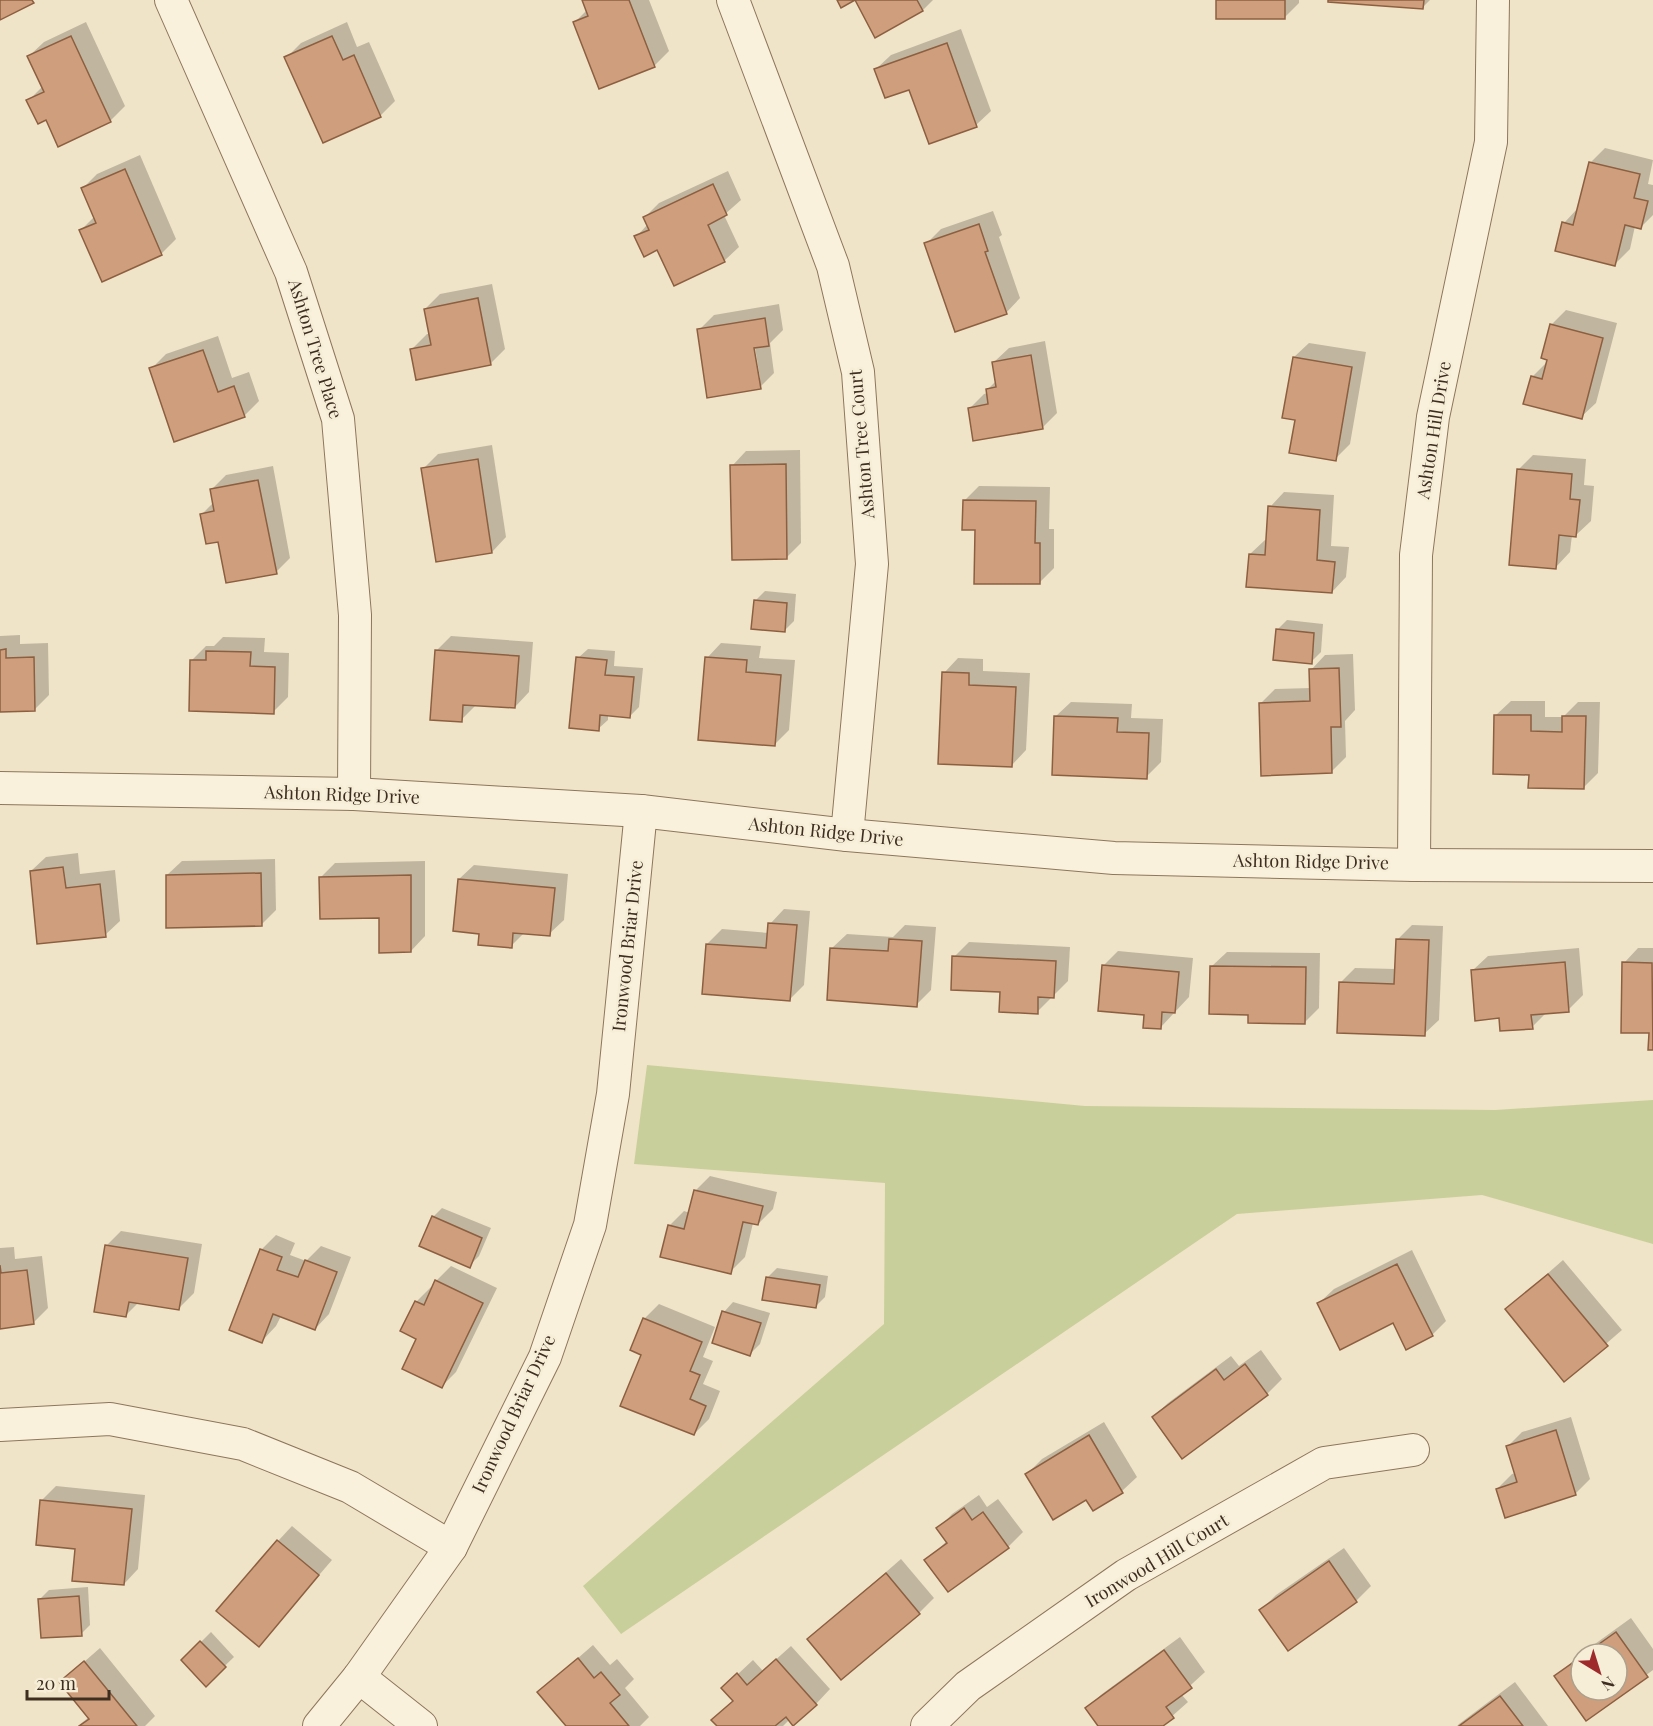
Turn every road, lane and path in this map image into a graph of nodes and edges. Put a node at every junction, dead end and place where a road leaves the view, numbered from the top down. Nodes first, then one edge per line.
1 (171, 0) edge
2 (733, 0) edge
3 (1493, 0) edge
4 (0, 788) edge
5 (354, 794) junction
6 (641, 811) junction
7 (848, 835) junction
8 (1414, 865) junction
9 (1653, 866) edge
10 (0, 1425) edge
11 (1413, 1450) dead end
12 (451, 1546) junction
13 (359, 1677) junction
14 (319, 1726) edge
15 (421, 1726) edge
16 (927, 1726) edge

1 - 5 street, Ashton Tree Place
2 - 7 street, Ashton Tree Court
3 - 8 street, Ashton Hill Drive
4 - 5 street, Ashton Ridge Drive
5 - 6 street, Ashton Ridge Drive
6 - 7 street, Ashton Ridge Drive
6 - 12 street, Ironwood Briar Drive
7 - 8 street, Ashton Ridge Drive
8 - 9 street, Ashton Ridge Drive
10 - 12 street
11 - 16 street, Ironwood Hill Court
12 - 13 street, Ironwood Briar Drive
13 - 14 street, Ironwood Briar Drive
13 - 15 street

